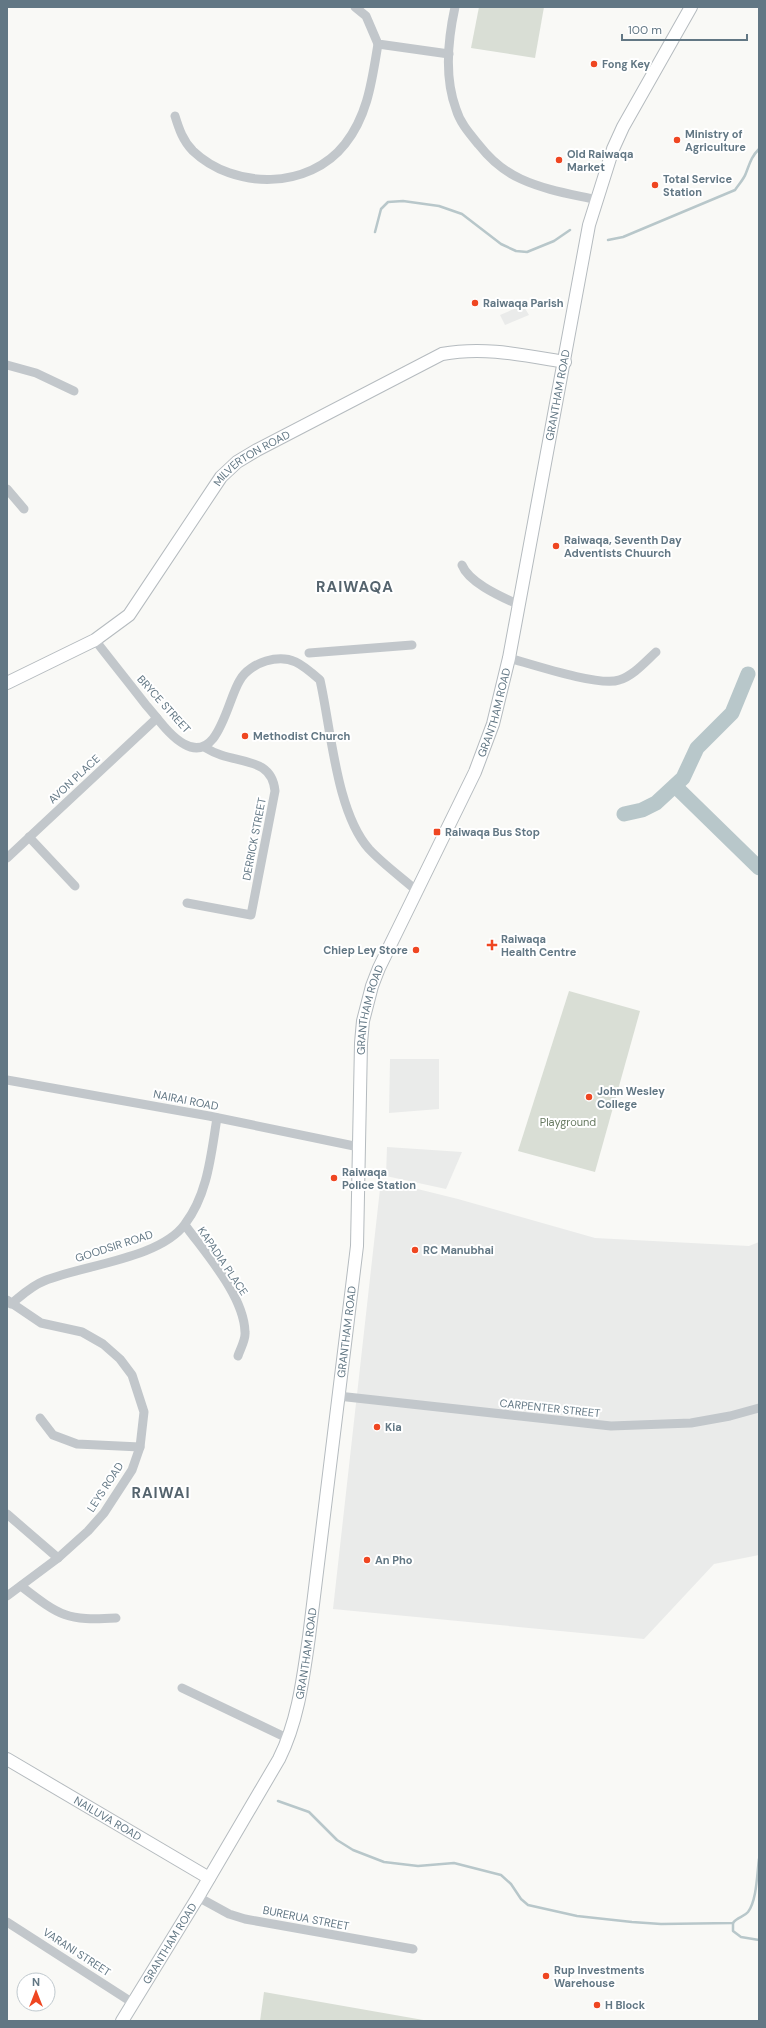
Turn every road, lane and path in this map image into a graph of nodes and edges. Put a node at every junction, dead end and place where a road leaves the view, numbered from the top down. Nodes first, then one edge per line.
1 (355, 7) edge
2 (454, 7) edge
3 (691, 7) edge
4 (378, 44) junction
5 (449, 54) junction
6 (175, 116) dead end
7 (597, 200) junction
8 (565, 362) junction
9 (7, 365) edge
10 (74, 391) dead end
11 (7, 489) edge
12 (24, 509) dead end
13 (462, 565) dead end
14 (519, 605) junction
15 (95, 640) junction
16 (412, 645) dead end
17 (656, 652) dead end
18 (309, 653) dead end
19 (509, 658) junction
20 (7, 683) edge
21 (157, 718) junction
22 (204, 747) junction
23 (29, 837) junction
24 (7, 858) edge
25 (75, 886) dead end
26 (417, 891) junction
27 (187, 903) dead end
28 (7, 1080) edge
29 (217, 1118) junction
30 (359, 1147) junction
31 (185, 1225) junction
32 (9, 1302) edge
33 (238, 1356) dead end
34 (338, 1396) junction
35 (759, 1408) edge
36 (40, 1418) dead end
37 (140, 1447) junction
38 (7, 1514) edge
39 (58, 1558) junction
40 (21, 1586) junction
41 (7, 1596) edge
42 (116, 1618) dead end
43 (182, 1688) dead end
44 (289, 1739) junction
45 (7, 1758) edge
46 (209, 1878) junction
47 (198, 1897) junction
48 (7, 1922) edge
49 (414, 1949) dead end
50 (133, 2003) junction
51 (122, 2021) edge

1 - 4 street
2 - 5 street
3 - 7 main road, GRANTHAM ROAD
4 - 5 street
4 - 6 street
5 - 7 street
7 - 8 main road, GRANTHAM ROAD
8 - 14 main road, GRANTHAM ROAD
8 - 15 main road, MILVERTON ROAD
9 - 10 street
11 - 12 street
13 - 14 street
14 - 19 main road, GRANTHAM ROAD
15 - 20 main road, MILVERTON ROAD
15 - 21 street, BRYCE STREET
16 - 18 street
17 - 19 street
19 - 26 main road, GRANTHAM ROAD
21 - 22 street, BRYCE STREET
21 - 23 street, AVON PLACE
22 - 26 street
22 - 27 street, DERRICK STREET
23 - 24 street, AVON PLACE
23 - 25 street
26 - 30 main road, GRANTHAM ROAD
28 - 29 street, NAIRAI ROAD
29 - 30 street, NAIRAI ROAD
29 - 31 street, GOODSIR ROAD
30 - 34 main road, GRANTHAM ROAD
31 - 32 street, GOODSIR ROAD
31 - 33 street, KAPADIA PLACE
32 - 37 street, LEYS ROAD
34 - 35 street, CARPENTER STREET
34 - 44 main road, GRANTHAM ROAD
36 - 37 street
37 - 39 street, LEYS ROAD
38 - 39 street
39 - 40 street, LEYS ROAD
40 - 41 street, LEYS ROAD
40 - 42 street
43 - 44 street
44 - 46 main road, GRANTHAM ROAD
45 - 46 main road, NAILUVA ROAD
46 - 47 main road, GRANTHAM ROAD
47 - 49 street, BURERUA STREET
47 - 50 main road, GRANTHAM ROAD
48 - 50 street, VARANI STREET
50 - 51 main road, GRANTHAM ROAD

